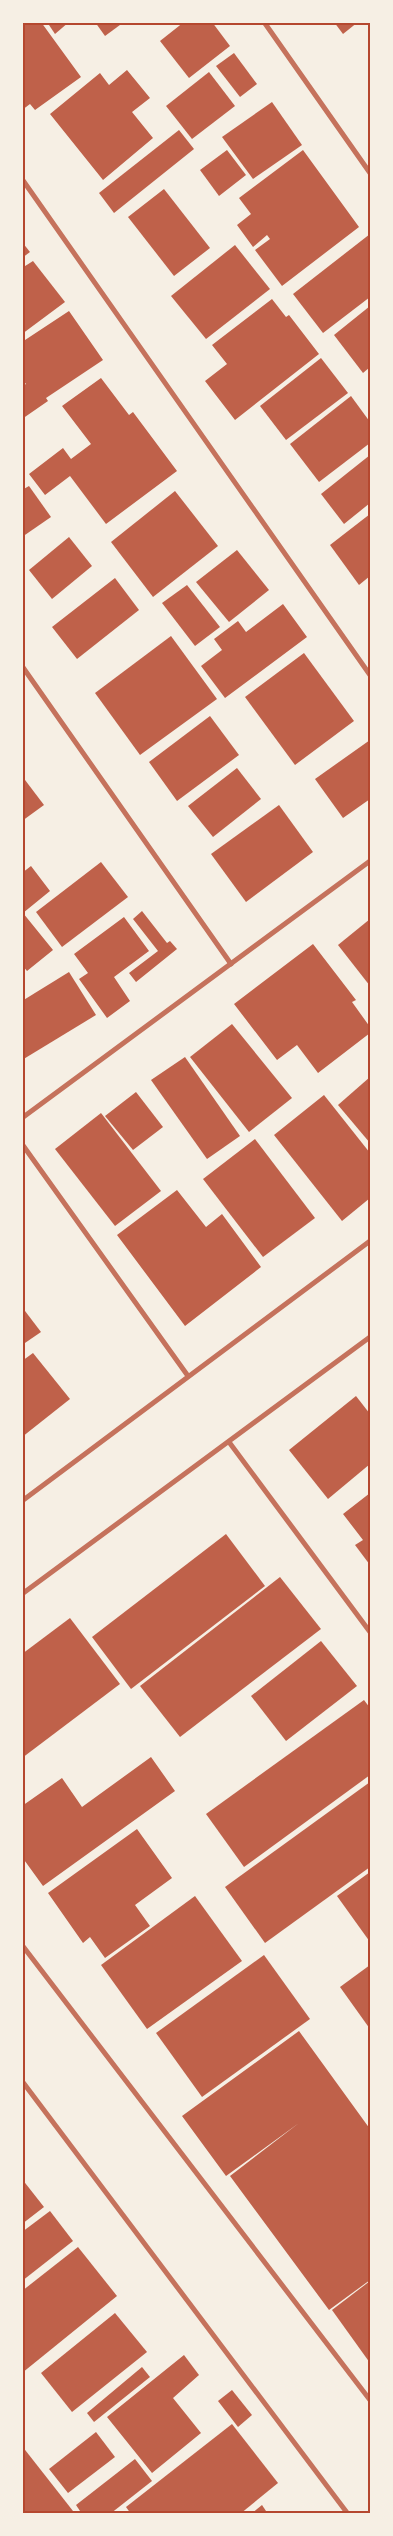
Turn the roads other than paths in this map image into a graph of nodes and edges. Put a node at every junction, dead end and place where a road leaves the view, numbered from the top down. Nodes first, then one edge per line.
1 (264, 22) edge
2 (370, 173) edge
3 (22, 179) edge
4 (22, 666) edge
5 (370, 675) edge
6 (370, 861) edge
7 (231, 964) junction
8 (22, 1118) edge
9 (22, 1144) edge
10 (370, 1241) edge
11 (370, 1337) edge
12 (188, 1376) junction
13 (229, 1442) junction
14 (22, 1501) edge
15 (22, 1594) edge
16 (370, 1632) edge
17 (22, 1945) edge
18 (22, 2081) edge
19 (370, 2400) edge
20 (348, 2514) edge

1 - 2 street
3 - 5 street
4 - 7 street
6 - 7 street
7 - 8 street
9 - 12 street
10 - 12 street
11 - 13 street
12 - 14 street
13 - 15 street
13 - 16 street
17 - 19 street
18 - 20 street

